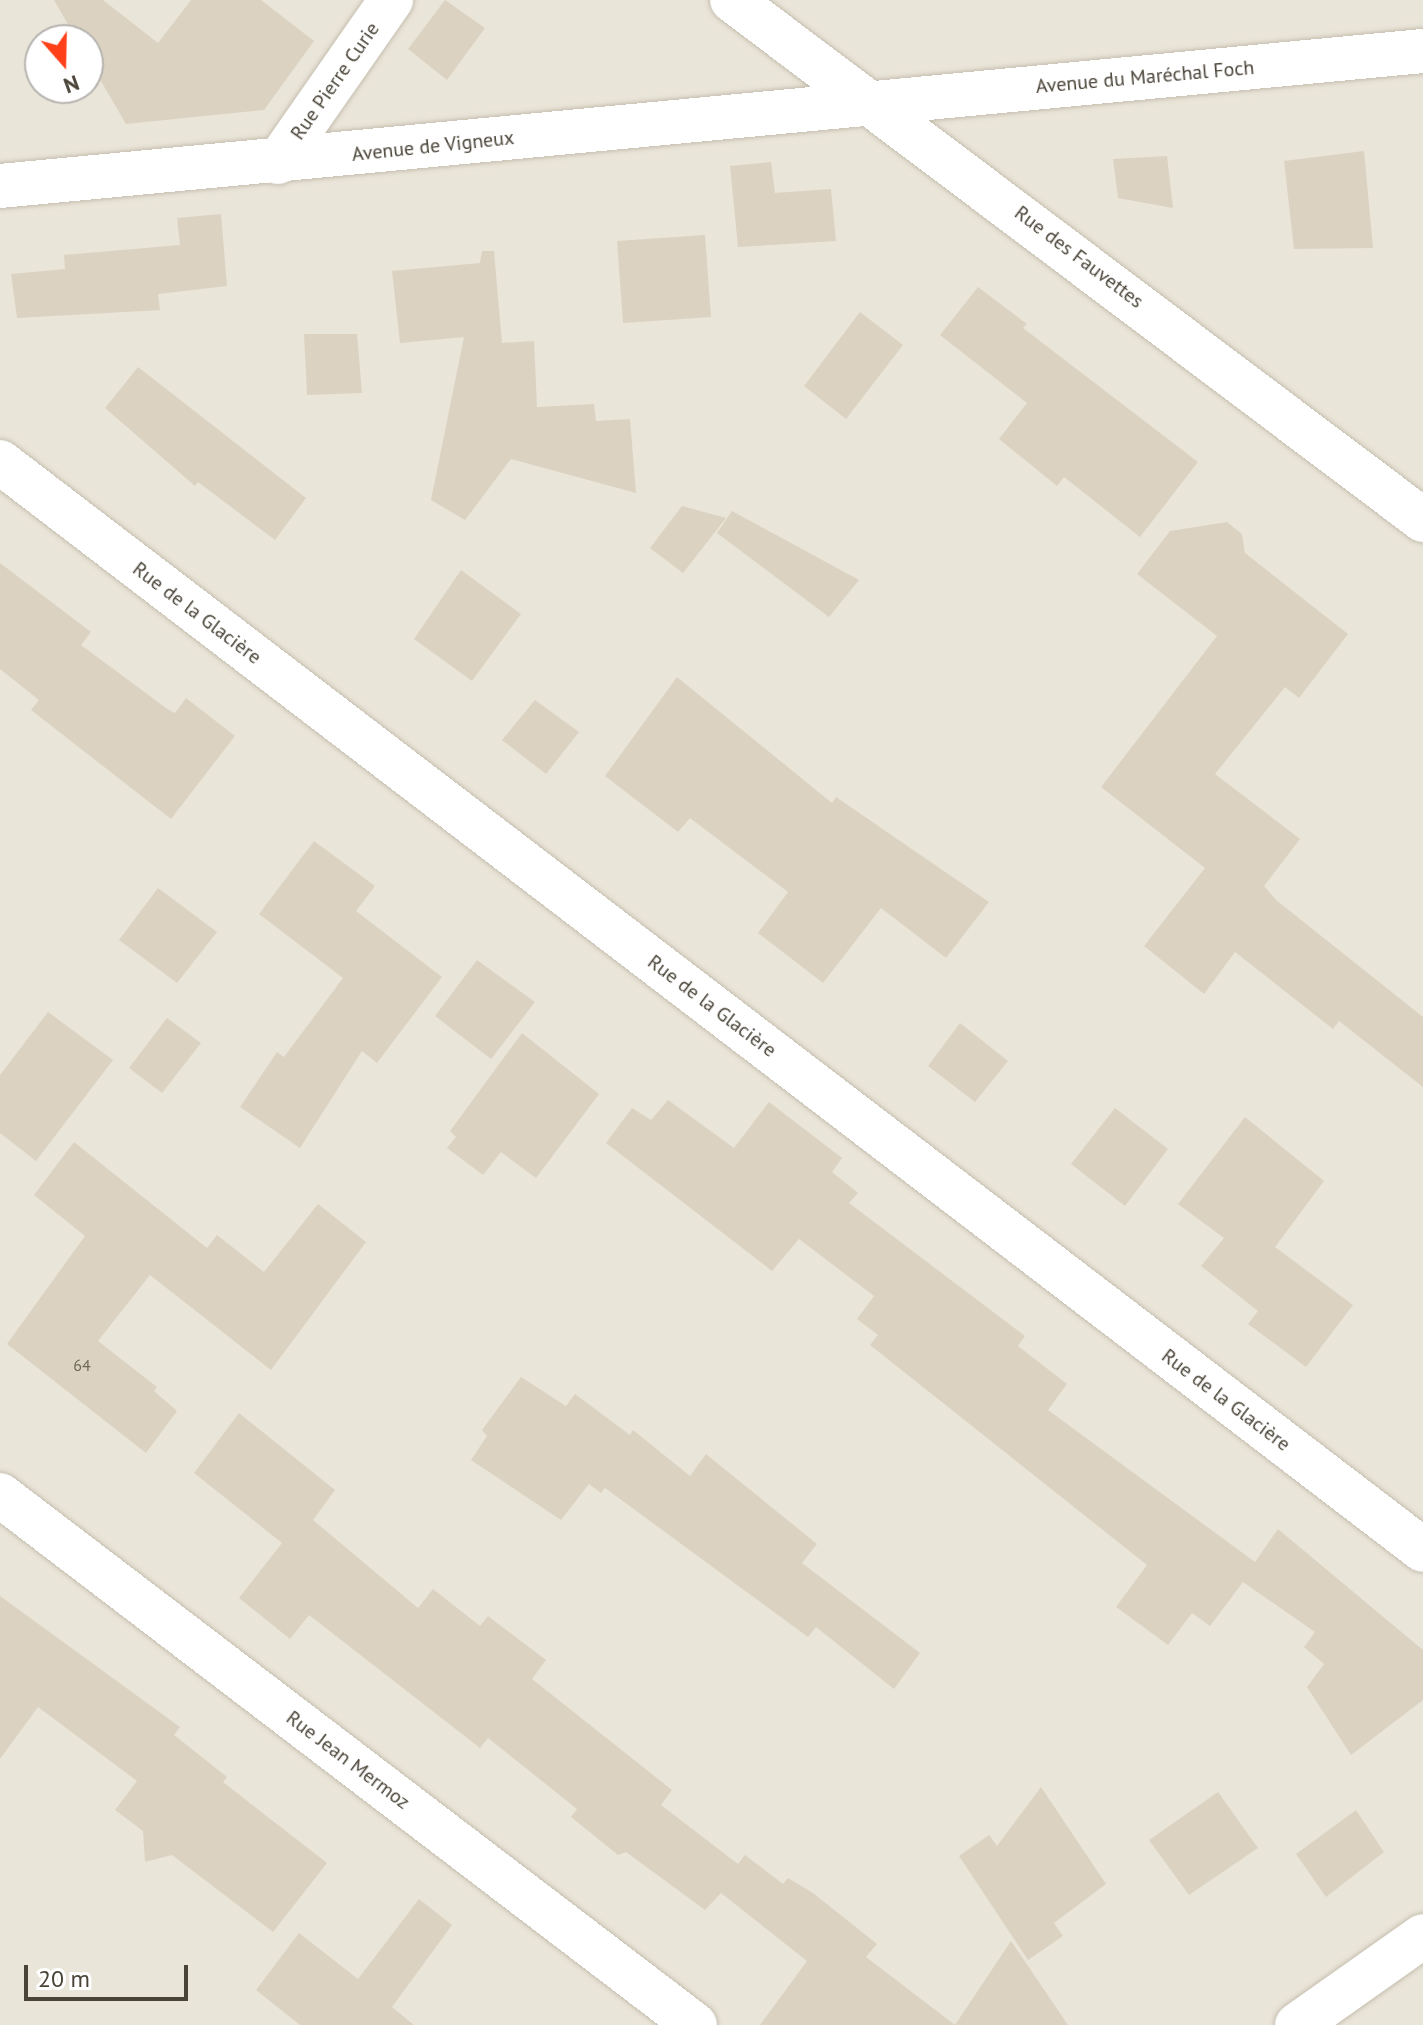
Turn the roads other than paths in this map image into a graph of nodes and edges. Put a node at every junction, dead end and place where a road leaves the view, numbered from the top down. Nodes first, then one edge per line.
1 (391, 0) edge
2 (732, 0) edge
3 (1423, 51) edge
4 (866, 103) junction
5 (278, 162) junction
6 (0, 186) edge
7 (0, 462) edge
8 (1423, 520) edge
9 (0, 1495) edge
10 (1423, 1550) edge
11 (1423, 1936) edge
12 (695, 2025) edge
13 (1297, 2025) edge

1 - 5 street, Rue Pierre Curie
2 - 4 street, Rue des Fauvettes
3 - 4 street, Avenue du Maréchal Foch
4 - 5 street, Avenue de Vigneux
4 - 8 street, Rue des Fauvettes
5 - 6 street, Avenue de Vigneux
7 - 10 street, Rue de la Glacière
9 - 12 street, Rue Jean Mermoz
11 - 13 street

